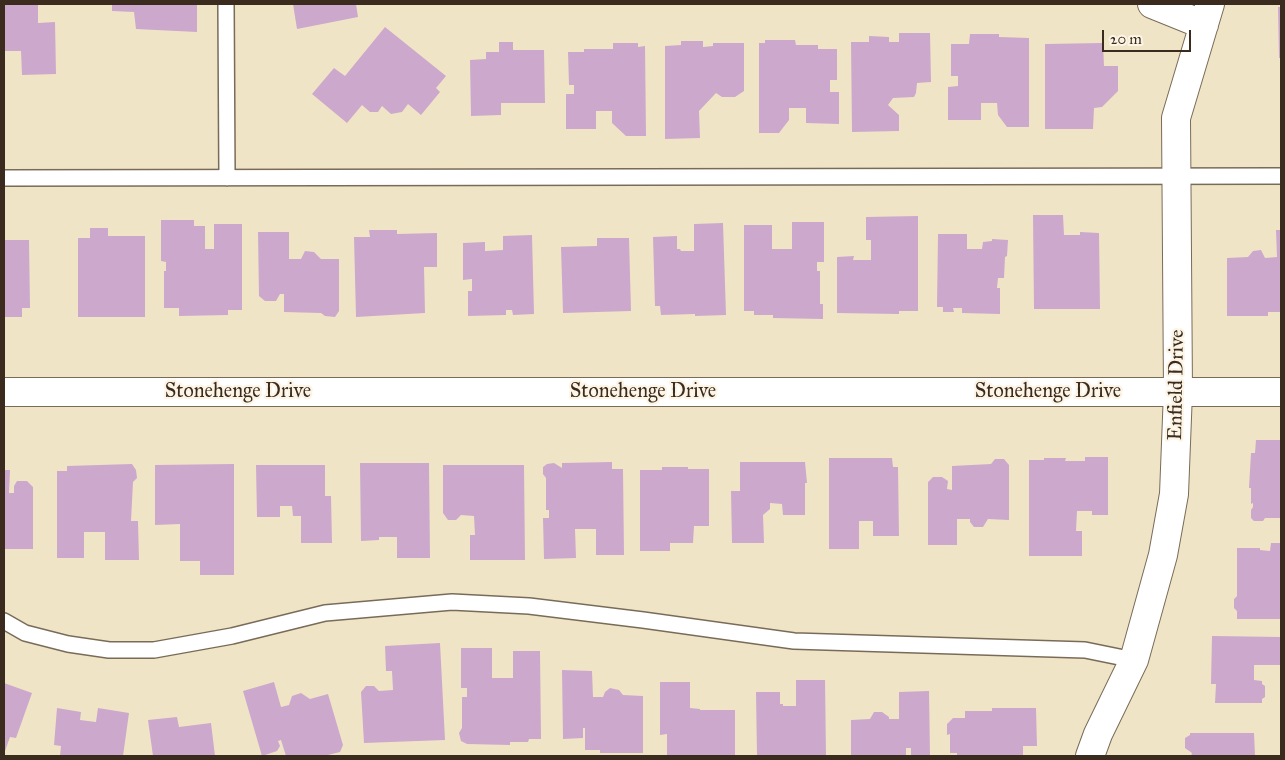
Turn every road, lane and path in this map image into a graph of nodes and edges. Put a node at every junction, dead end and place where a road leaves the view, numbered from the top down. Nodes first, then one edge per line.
1 (226, 4) edge
2 (1152, 4) edge
3 (1207, 14) edge
4 (1176, 176) junction
5 (1281, 176) edge
6 (4, 178) edge
7 (227, 178) junction
8 (4, 392) edge
9 (1178, 392) junction
10 (1281, 392) edge
11 (4, 621) edge
12 (1134, 660) junction
13 (1090, 756) edge

1 - 7 lane
2 - 3 street
3 - 4 street, Enfield Drive
4 - 5 lane
4 - 7 lane
4 - 9 street, Enfield Drive
6 - 7 lane
8 - 9 street, Stonehenge Drive
9 - 10 street, Stonehenge Drive
9 - 12 street, Enfield Drive
11 - 12 lane
12 - 13 street, Enfield Drive

